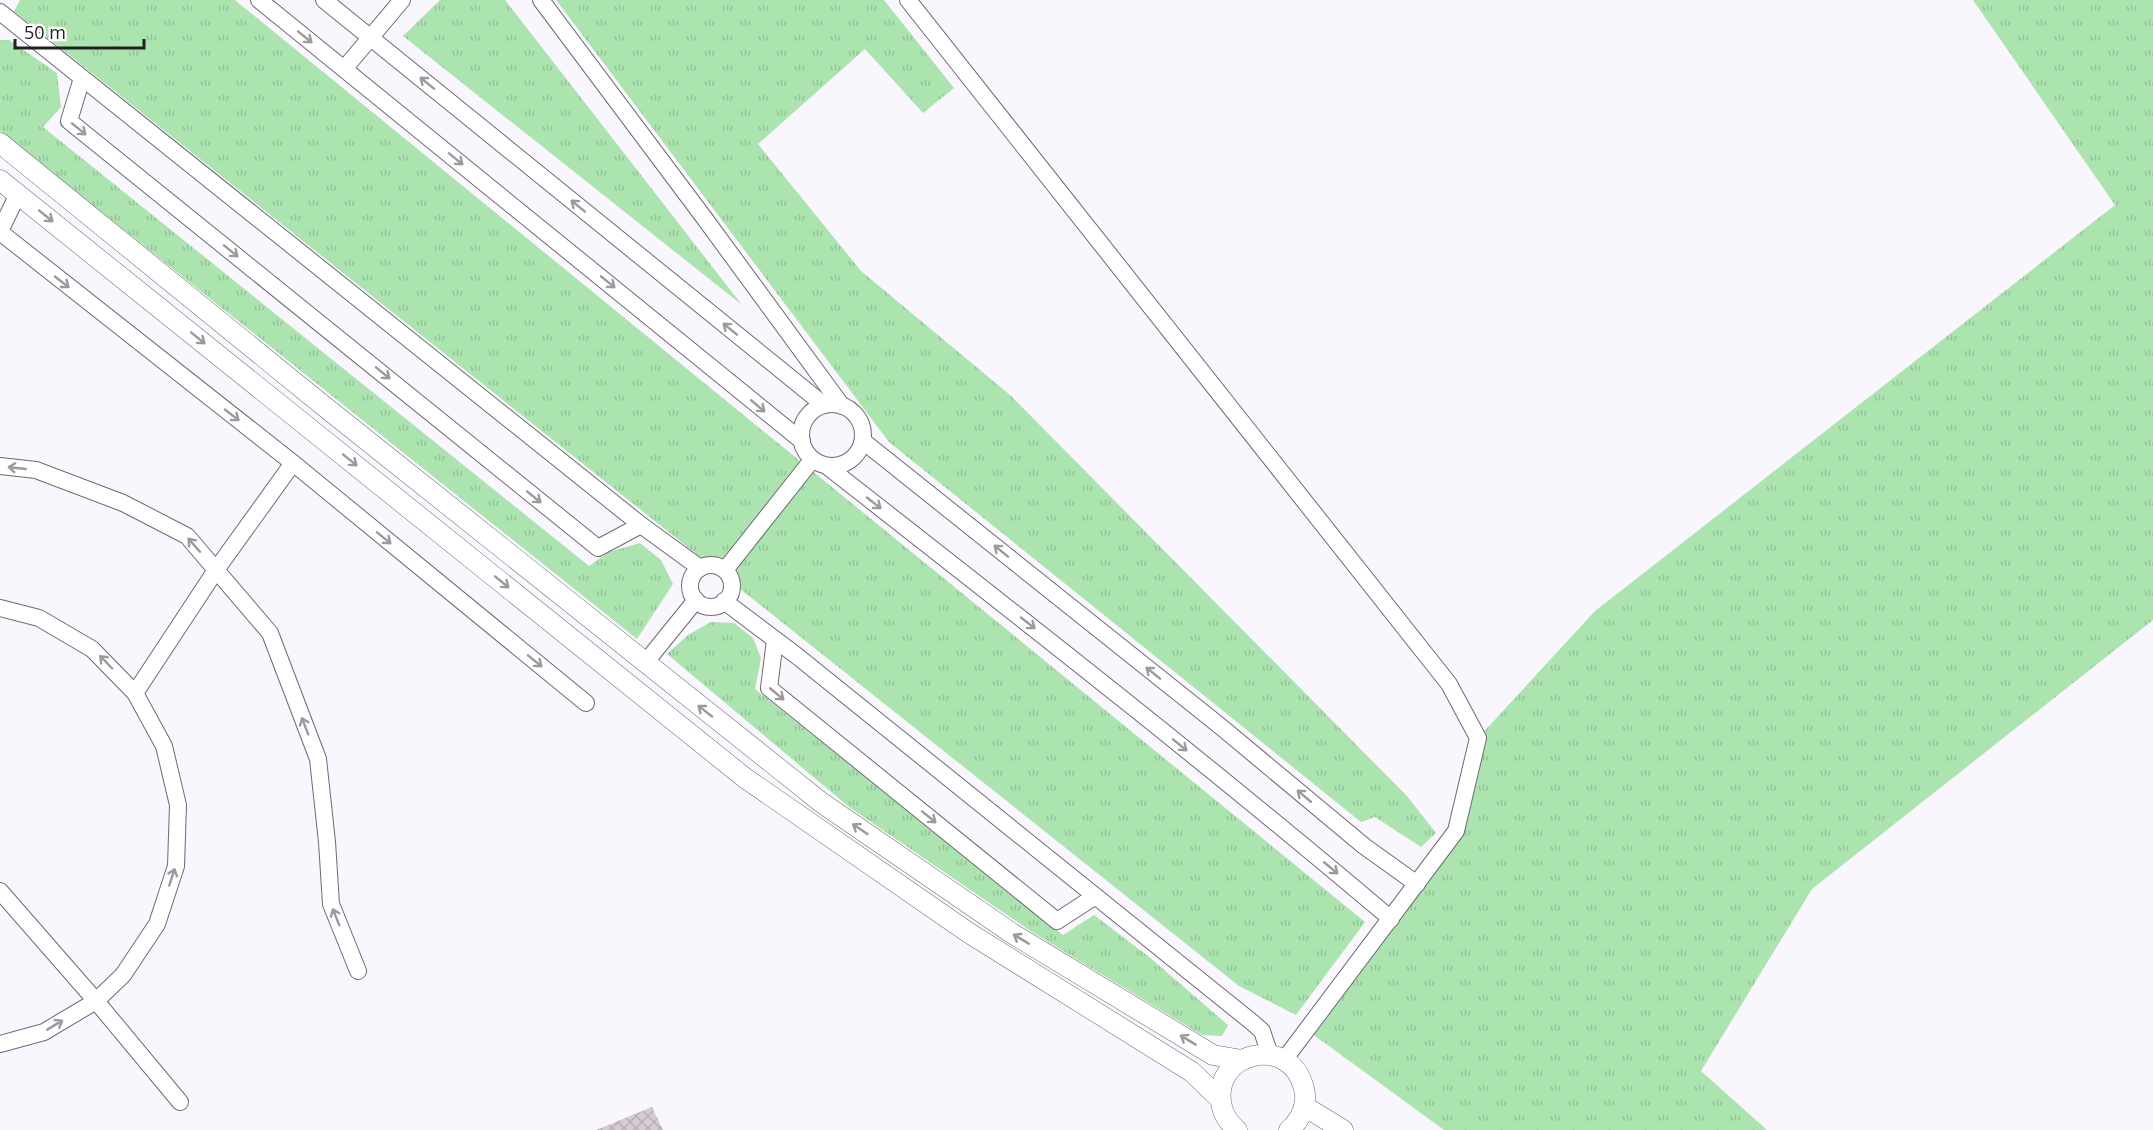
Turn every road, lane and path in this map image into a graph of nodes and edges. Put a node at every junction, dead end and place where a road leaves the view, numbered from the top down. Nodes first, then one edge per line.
1 (259, 0) edge
2 (324, 0) edge
3 (402, 0) edge
4 (541, 0) edge
5 (908, 0) edge
6 (0, 12) edge
7 (371, 38) junction
8 (344, 69) junction
9 (82, 78) junction
10 (0, 143) edge
11 (0, 180) edge
12 (18, 194) junction
13 (0, 232) edge
14 (824, 405) junction
15 (842, 406) junction
16 (801, 441) junction
17 (863, 441) junction
18 (293, 463) junction
19 (820, 463) junction
20 (0, 466) edge
21 (641, 525) junction
22 (700, 568) junction
23 (216, 570) junction
24 (725, 570) junction
25 (696, 600) junction
26 (724, 602) junction
27 (0, 608) edge
28 (775, 640) junction
29 (645, 663) junction
30 (135, 693) junction
31 (585, 703) dead end
32 (1417, 884) junction
33 (0, 891) edge
34 (1094, 897) junction
35 (1390, 919) junction
36 (358, 971) dead end
37 (96, 1001) junction
38 (0, 1044) edge
39 (1277, 1057) junction
40 (1242, 1060) junction
41 (1220, 1099) junction
42 (180, 1102) dead end
43 (1304, 1106) junction
44 (1295, 1128) edge
45 (1237, 1130) edge
46 (1343, 1130) edge

1 -> 8 street
2 - 7 street
3 - 7 street
4 - 15 street
5 - 32 street
6 - 9 street
7 - 8 street
14 -> 7 street
8 -> 16 street
9 - 21 street
9 -> 21 street
10 - 29 street
11 - 12 street
12 - 13 street
12 -> 41 street
13 -> 18 street
14 - 15 street
14 - 16 street
15 - 17 street
16 - 19 street
17 - 19 street
32 -> 17 street
18 - 23 street
18 -> 31 street
19 - 24 street
19 -> 35 street
23 -> 20 street
21 - 22 street
22 - 24 street
22 - 25 street
23 - 30 street
36 -> 23 street
24 - 26 street
25 - 26 street
25 - 29 street
26 - 28 street
30 -> 27 street
28 - 34 street
28 -> 34 street
40 -> 29 street
37 -> 30 street
32 - 35 street
33 - 37 street
34 - 39 street
35 - 39 street
38 -> 37 street
37 - 42 street
39 - 40 street
39 - 43 street
40 - 41 street
41 - 45 street
43 - 44 street
43 - 46 street

